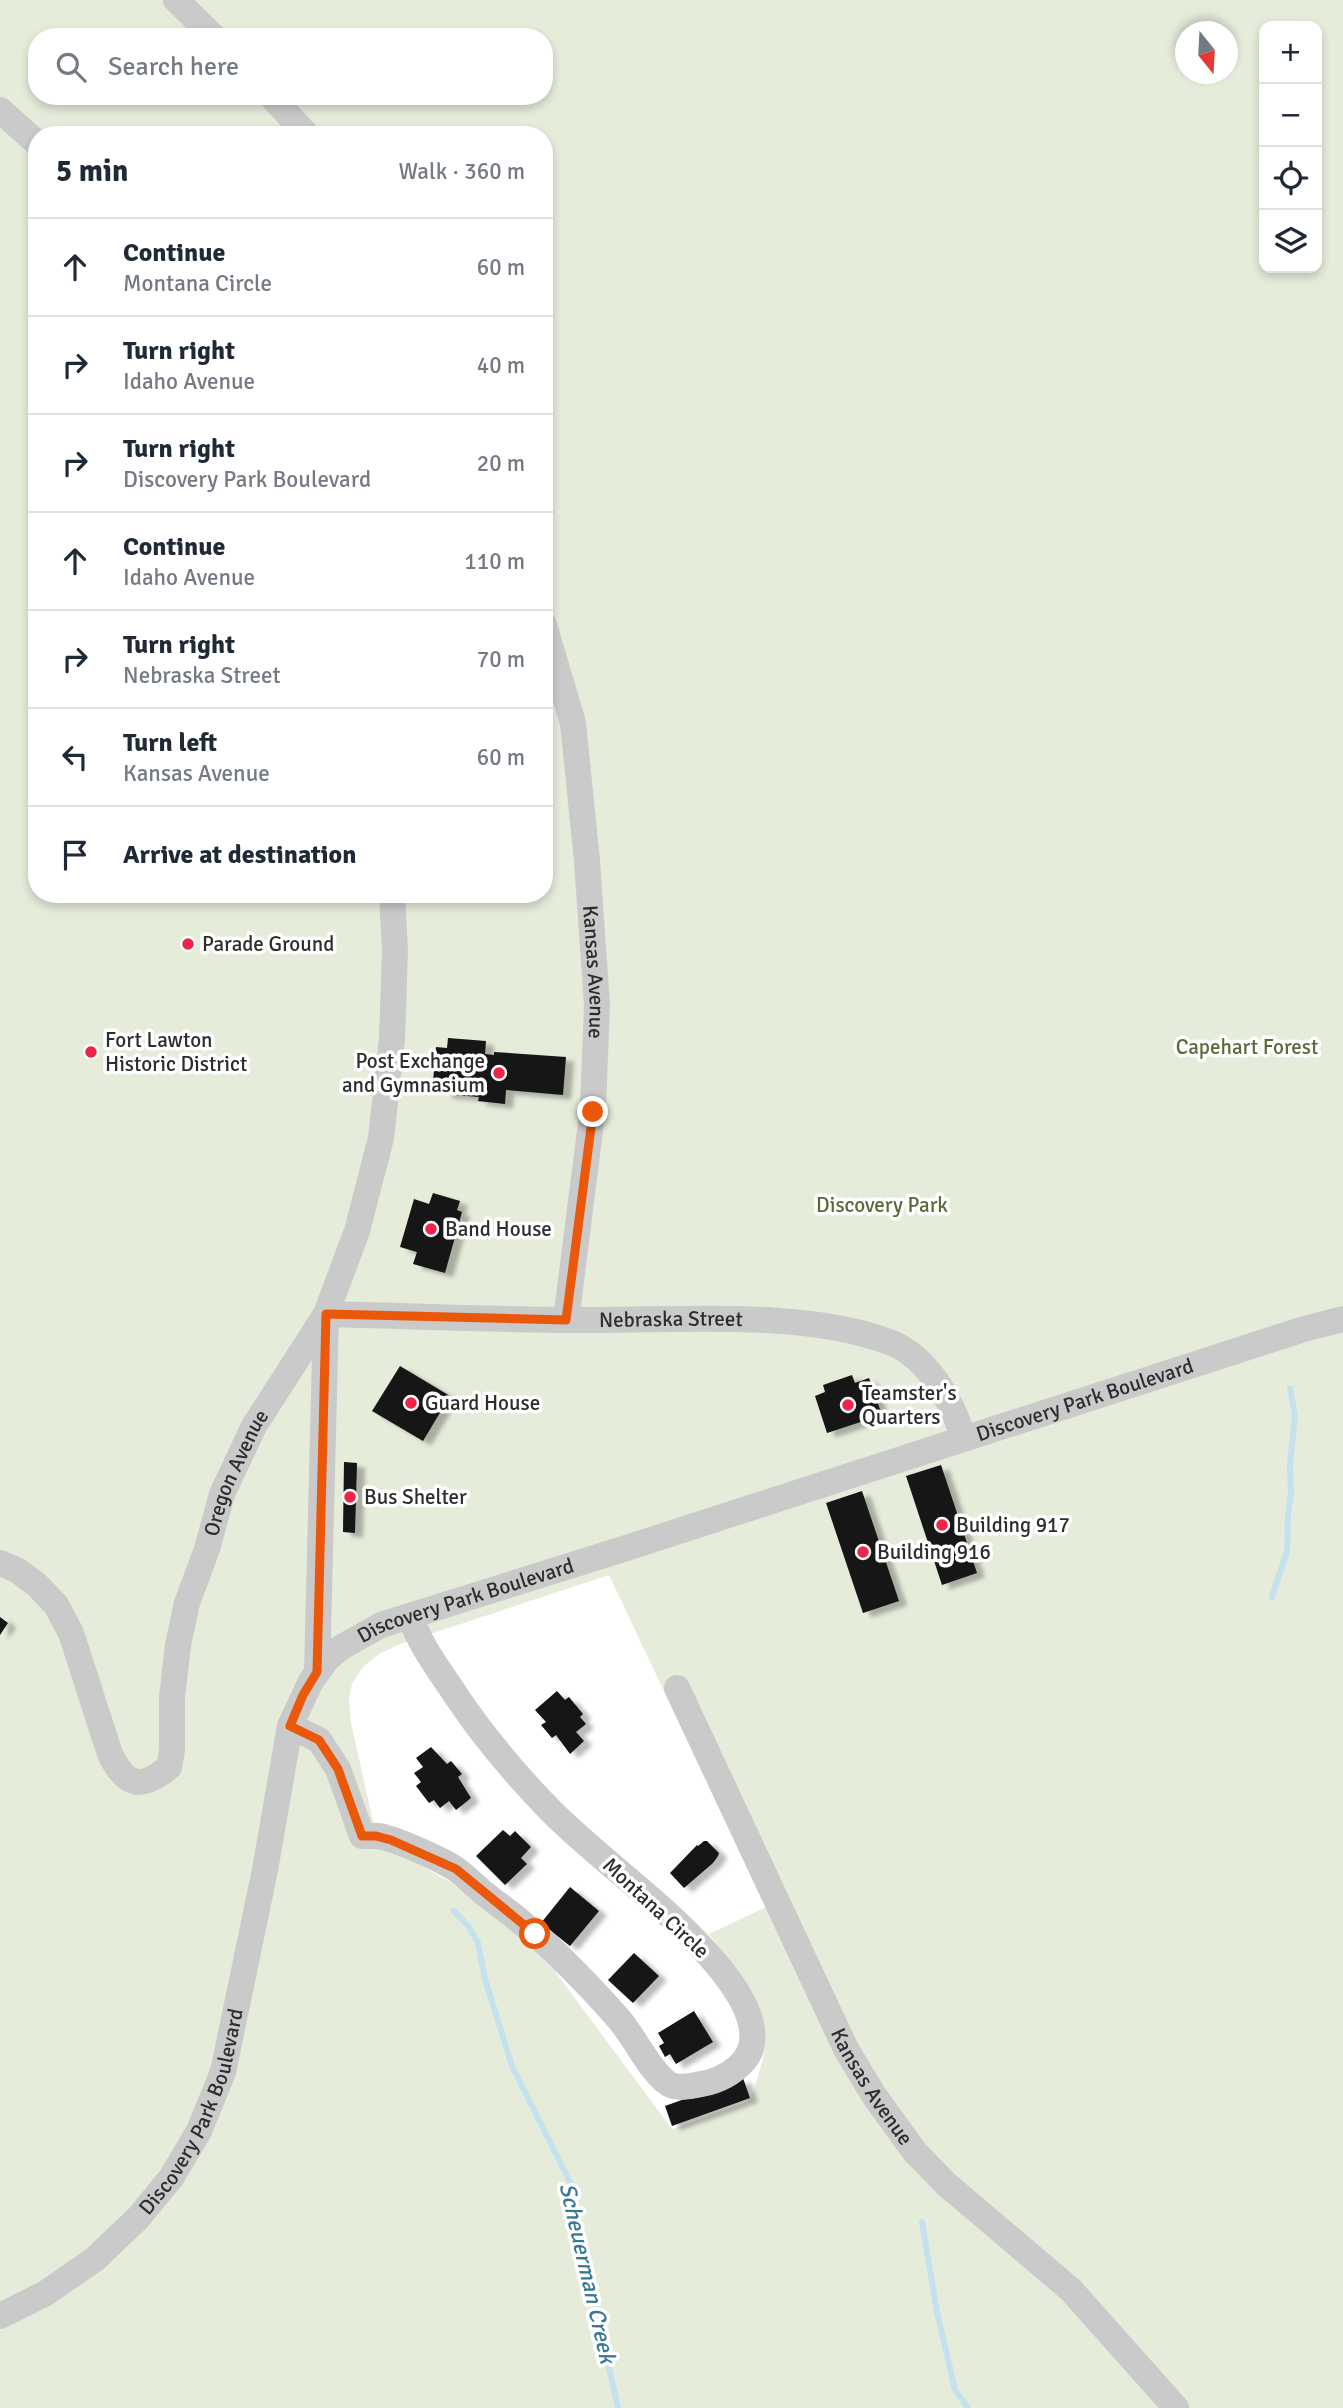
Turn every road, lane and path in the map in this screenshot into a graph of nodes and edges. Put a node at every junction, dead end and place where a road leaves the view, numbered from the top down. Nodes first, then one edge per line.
1 (176, 0) edge
2 (205, 28) edge
3 (279, 105) edge
4 (0, 110) edge
5 (299, 126) edge
6 (28, 135) edge
7 (553, 655) edge
8 (393, 903) edge
9 (326, 1314) junction
10 (1343, 1318) edge
11 (566, 1320) junction
12 (963, 1438) junction
13 (0, 1563) edge
14 (410, 1616) junction
15 (317, 1672) junction
16 (677, 1688) dead end
17 (290, 1726) junction
18 (0, 2316) edge
19 (1176, 2408) edge

1 - 2 street
3 - 5 street
4 - 6 street
7 - 11 street, Kansas Avenue
8 - 9 street, Oregon Avenue
9 - 11 street, Nebraska Street
9 - 13 street, Oregon Avenue
9 - 15 street
10 - 12 street, Discovery Park Boulevard
11 - 12 street, Nebraska Street
12 - 14 street, Discovery Park Boulevard
14 - 15 street, Discovery Park Boulevard
14 - 17 street, Montana Circle
15 - 17 street, Discovery Park Boulevard
16 - 19 street, Kansas Avenue
17 - 18 street, Discovery Park Boulevard

